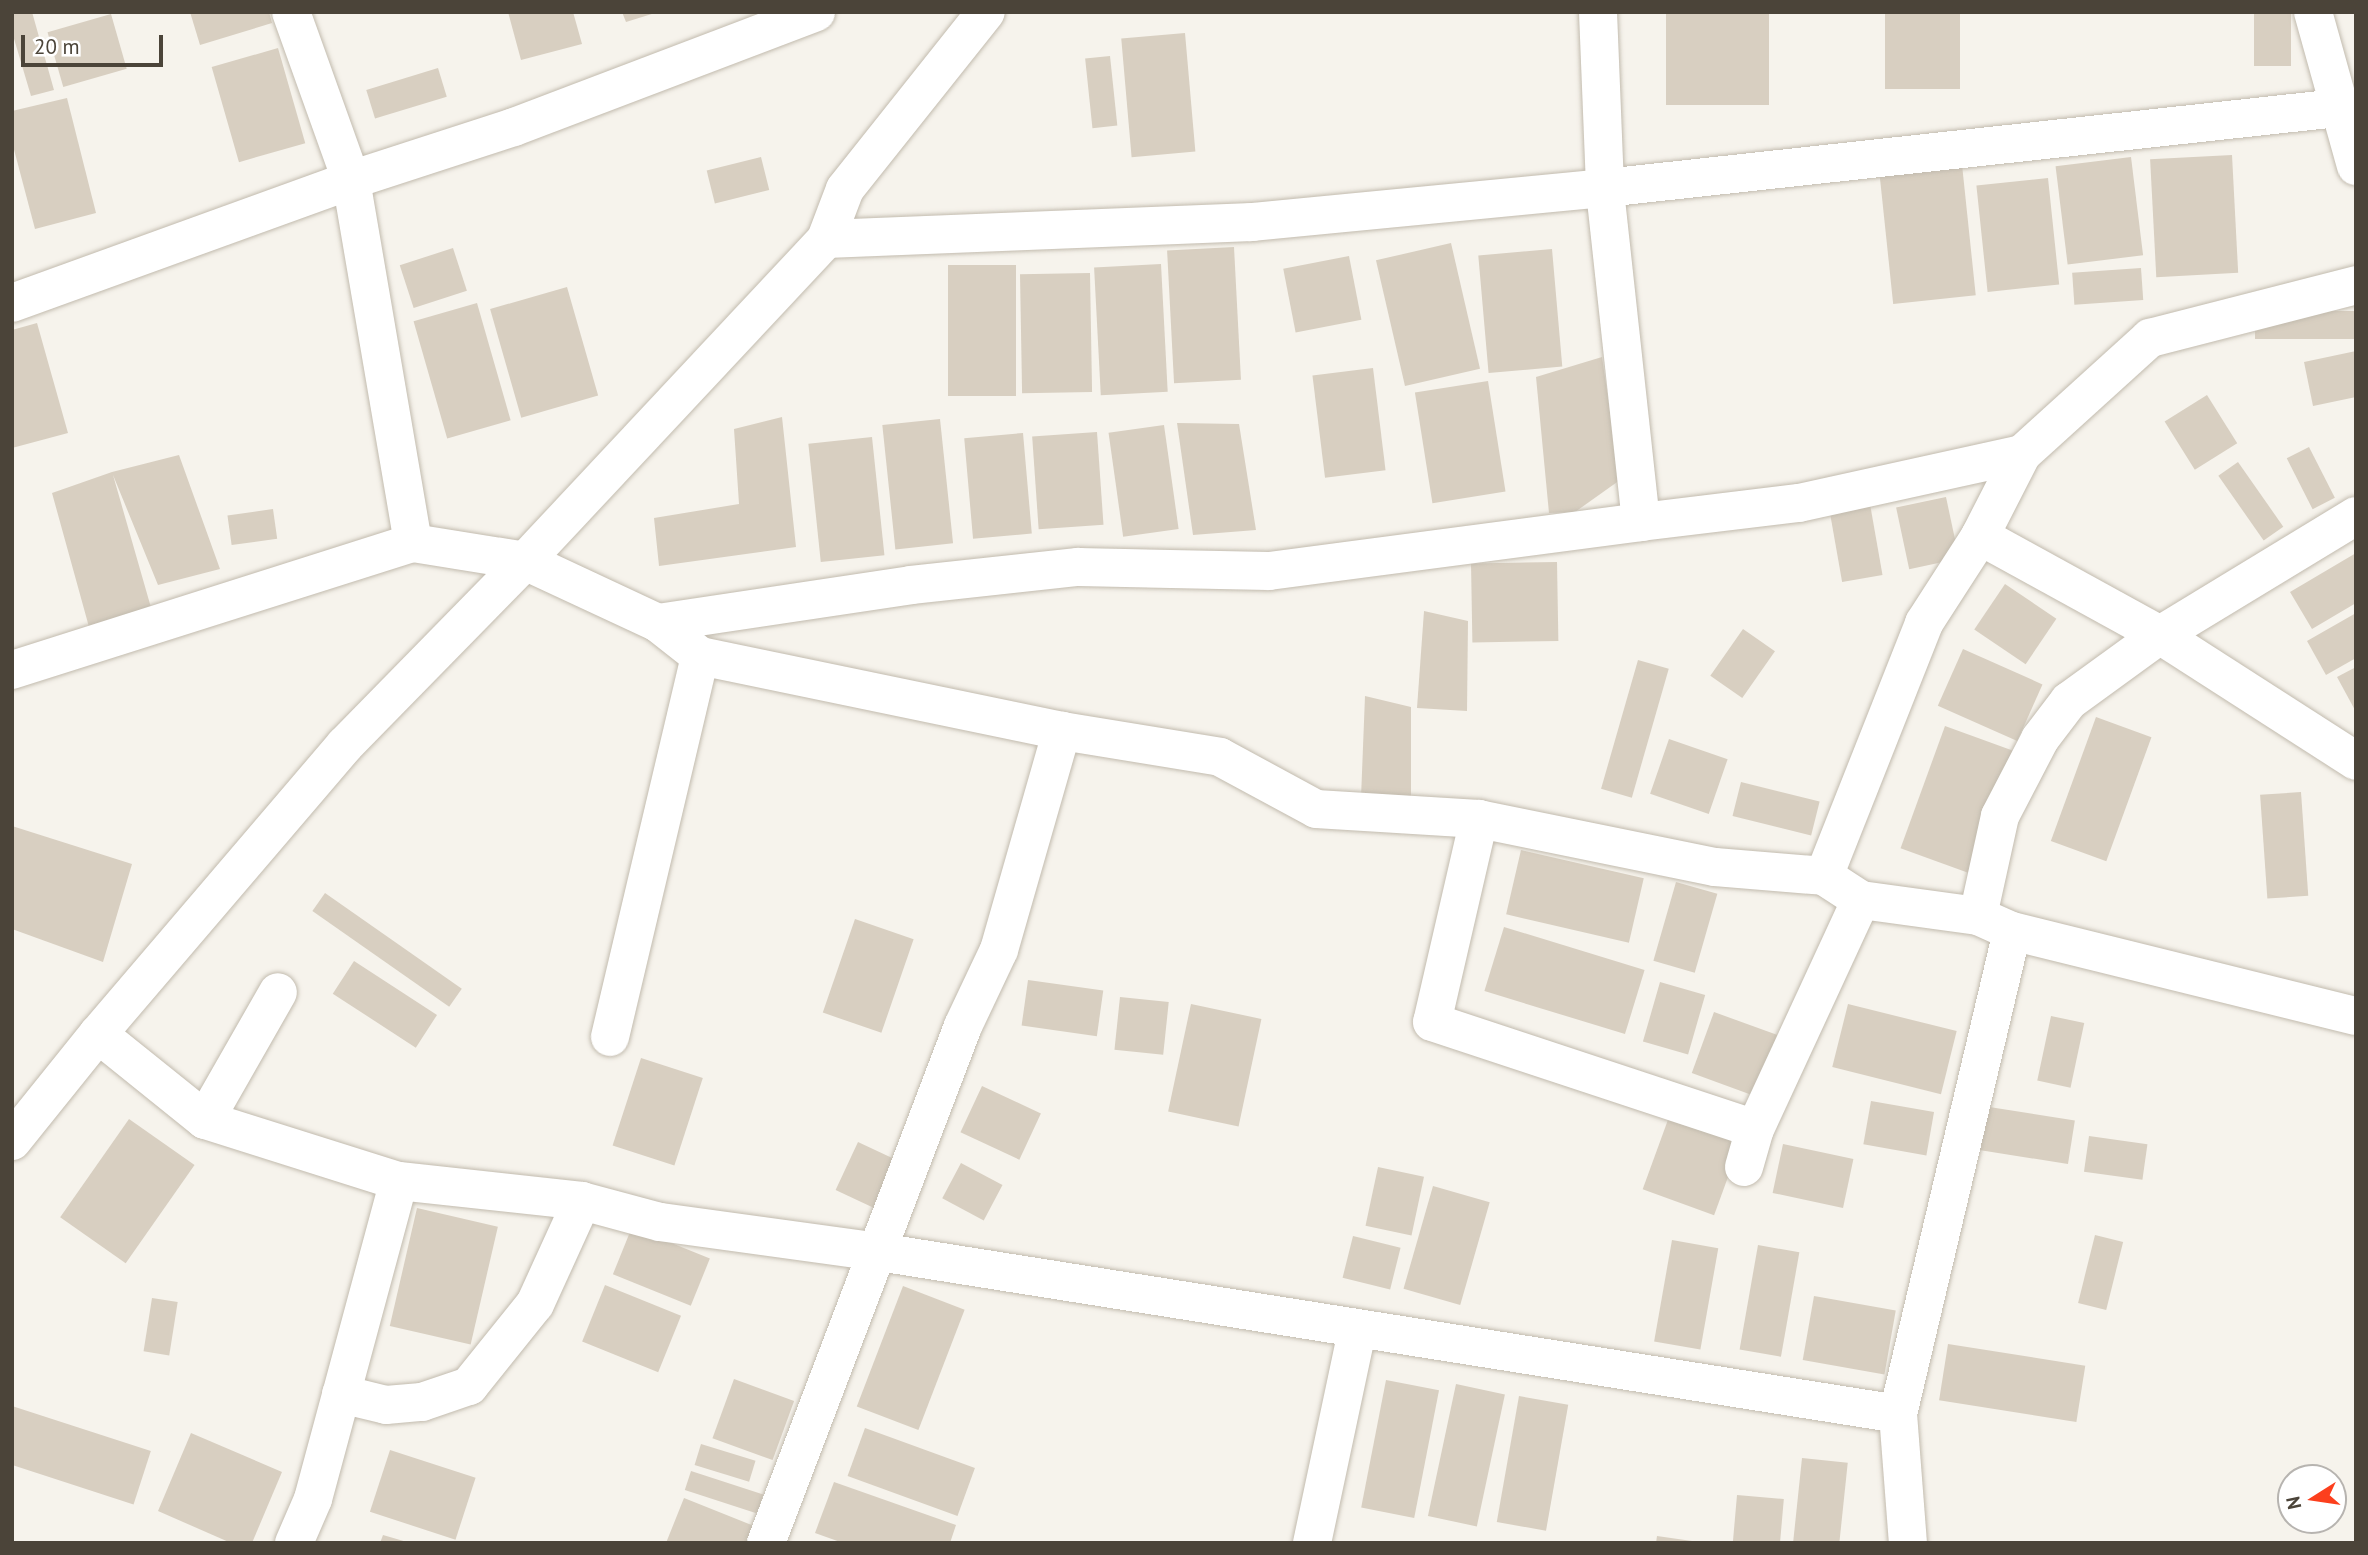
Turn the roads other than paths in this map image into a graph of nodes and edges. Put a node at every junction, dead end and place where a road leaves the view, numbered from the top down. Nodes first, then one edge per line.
1 (291, 12) edge
2 (816, 12) edge
3 (986, 12) edge
4 (1598, 12) edge
5 (2313, 12) edge
6 (2338, 108) junction
7 (2356, 166) edge
8 (351, 180) junction
9 (1605, 188) junction
10 (826, 239) junction
11 (2356, 285) edge
12 (12, 303) edge
13 (2021, 454) junction
14 (2356, 516) edge
15 (1641, 522) junction
16 (1980, 536) junction
17 (413, 543) junction
18 (525, 561) junction
19 (659, 623) junction
20 (2160, 635) junction
21 (700, 656) junction
22 (12, 670) edge
23 (1062, 731) junction
24 (2356, 761) edge
25 (1479, 819) junction
26 (1824, 876) junction
27 (1861, 900) junction
28 (1995, 923) junction
29 (278, 992) dead end
30 (2356, 1016) edge
31 (98, 1034) junction
32 (610, 1037) dead end
33 (205, 1121) junction
34 (1755, 1129) junction
35 (12, 1141) edge
36 (1744, 1167) dead end
37 (399, 1181) junction
38 (582, 1201) junction
39 (879, 1252) junction
40 (1357, 1331) junction
41 (341, 1394) junction
42 (1898, 1414) junction
43 (294, 1543) edge
44 (766, 1543) edge
45 (1311, 1543) edge
46 (1908, 1543) edge

1 - 8 street
2 - 8 street
3 - 10 street
4 - 9 street
5 - 6 street
6 - 7 street
6 - 9 street
8 - 12 street
8 - 17 street
9 - 10 street
9 - 15 street
10 - 18 street
11 - 13 street
13 - 15 street
13 - 16 street
14 - 20 street
15 - 19 street
16 - 20 street
16 - 26 street
17 - 18 street
17 - 22 street
18 - 19 street
18 - 31 street
19 - 21 street
20 - 24 street
20 - 28 street
21 - 23 street
21 - 32 street
23 - 25 street
23 - 39 street
25 - 26 street
25 - 34 street
26 - 27 street
27 - 28 street
27 - 34 street
28 - 30 street
28 - 42 street
29 - 33 street
31 - 33 street
31 - 35 street
33 - 37 street
34 - 36 street
37 - 38 street
37 - 41 street
38 - 39 street
38 - 41 street
39 - 40 street
39 - 44 street
40 - 42 street
40 - 45 street
41 - 43 street
42 - 46 street

